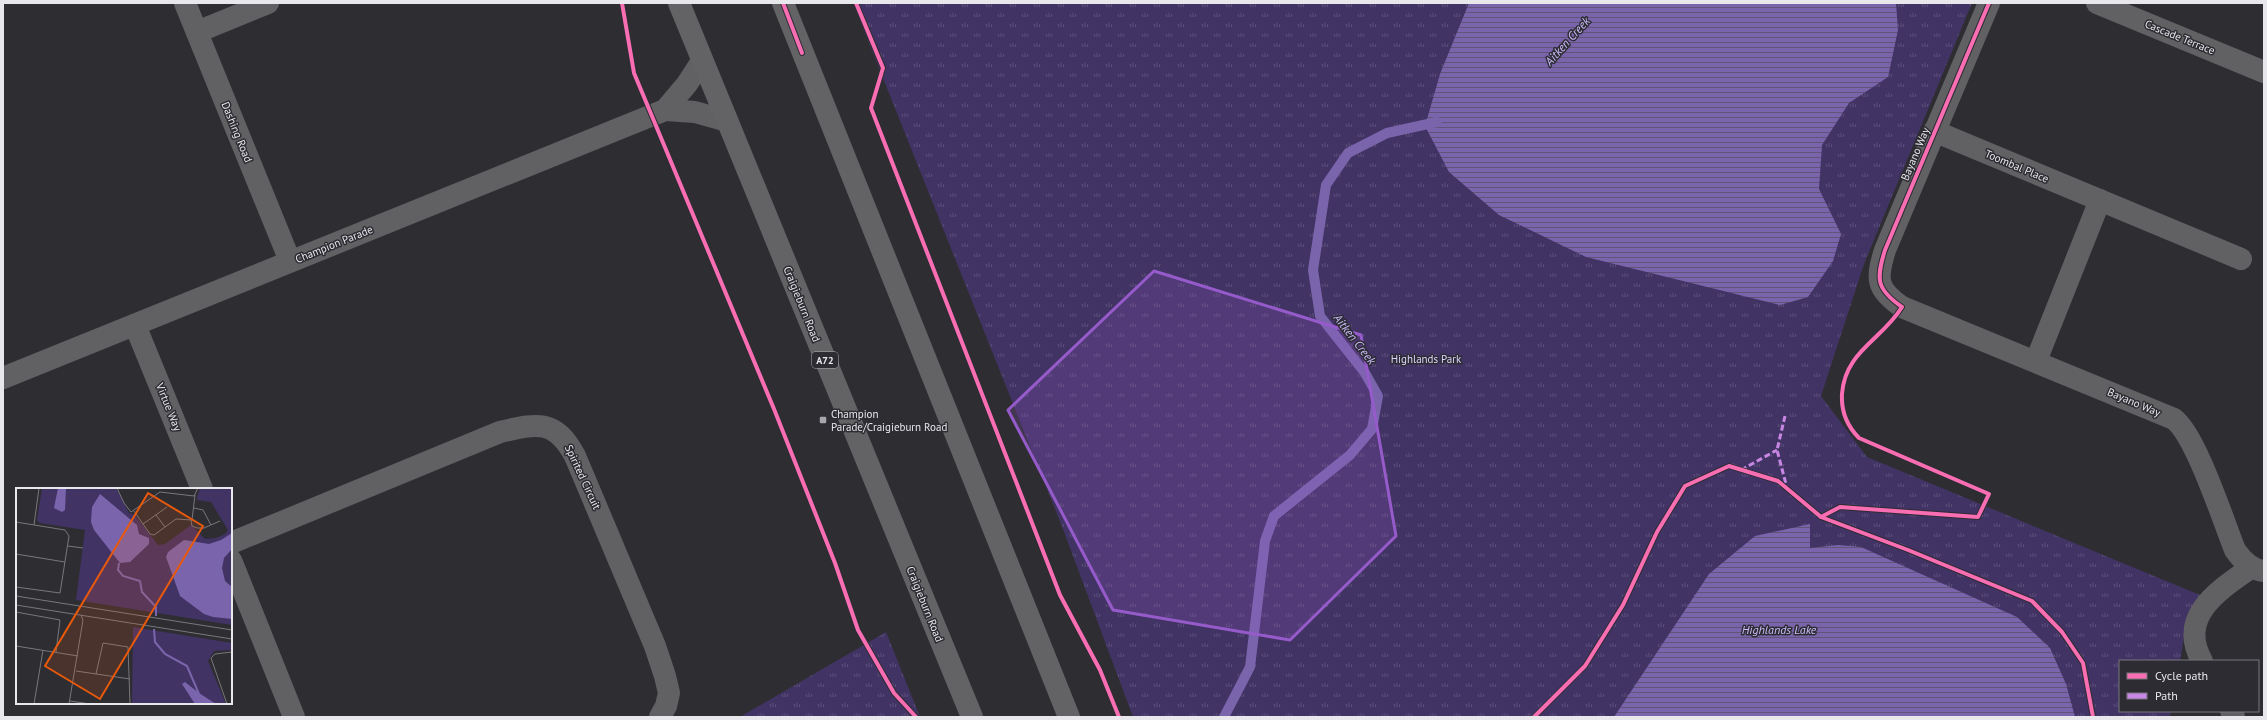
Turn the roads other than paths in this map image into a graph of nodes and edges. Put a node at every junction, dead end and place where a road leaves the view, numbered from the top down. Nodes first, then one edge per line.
1 (185, 3) edge
2 (268, 3) edge
3 (679, 3) edge
4 (783, 3) edge
5 (1989, 3) edge
6 (2097, 3) edge
7 (197, 32) junction
8 (702, 61) junction
9 (2264, 72) edge
10 (665, 110) junction
11 (727, 121) junction
12 (1934, 131) junction
13 (2100, 200) junction
14 (2241, 258) dead end
15 (290, 262) junction
16 (135, 325) junction
17 (2036, 361) junction
18 (3, 378) edge
19 (202, 488) edge
20 (232, 542) edge
21 (232, 562) edge
22 (2258, 569) edge
23 (2202, 660) edge
24 (294, 717) edge
25 (660, 717) edge
26 (972, 717) edge
27 (1069, 717) edge

1 - 7 street, Dashing Road
2 - 7 street
3 - 8 main road, Craigieburn Road / A72
4 - 27 main road
5 - 12 street, Bayano Way
6 - 9 street, Cascade Terrace
7 - 15 street, Dashing Road
8 - 10 street, Champion Parade
8 - 11 main road, Craigieburn Road / A72
10 - 11 street, Champion Parade
10 - 15 street, Champion Parade
11 - 26 main road, Craigieburn Road / A72
12 - 13 street, Toombal Place
12 - 17 street, Bayano Way
13 - 14 street, Toombal Place
13 - 17 street
15 - 16 street, Champion Parade
16 - 18 street, Champion Parade
16 - 19 street, Virtue Way
17 - 22 street, Bayano Way
20 - 25 street, Spirited Circuit
21 - 24 street
22 - 23 street

